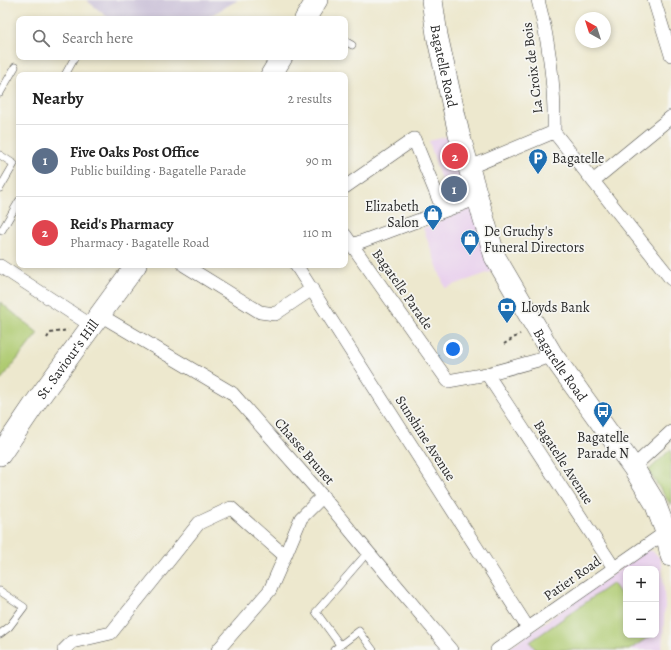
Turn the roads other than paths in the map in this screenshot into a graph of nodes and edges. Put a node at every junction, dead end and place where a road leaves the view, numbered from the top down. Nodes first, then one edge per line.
1 (432, 0) edge
2 (538, 0) edge
3 (654, 0) edge
4 (348, 43) edge
5 (352, 45) dead end
6 (671, 55) edge
7 (73, 60) edge
8 (280, 60) edge
9 (15, 67) dead end
10 (67, 72) edge
11 (273, 72) edge
12 (0, 93) edge
13 (671, 117) edge
14 (554, 132) junction
15 (0, 155) edge
16 (468, 168) junction
17 (593, 181) junction
18 (348, 184) edge
19 (0, 188) edge
20 (476, 199) junction
21 (16, 206) edge
22 (443, 210) junction
23 (2, 230) dead end
24 (348, 240) edge
25 (0, 266) edge
26 (134, 268) edge
27 (189, 268) edge
28 (298, 268) edge
29 (671, 278) edge
30 (312, 289) junction
31 (96, 321) junction
32 (553, 356) junction
33 (486, 374) junction
34 (671, 432) edge
35 (0, 455) edge
36 (633, 467) junction
37 (323, 496) junction
38 (666, 532) junction
39 (368, 552) junction
40 (284, 556) junction
41 (671, 556) edge
42 (614, 568) junction
43 (0, 591) edge
44 (528, 628) junction
45 (0, 634) edge
46 (337, 648) edge
47 (64, 650) edge
48 (218, 650) edge
49 (373, 650) edge
50 (451, 650) edge
51 (497, 650) edge

1 - 16 main road, Bagatelle Road
2 - 14 street, La Croix de Bois
3 - 6 street
4 - 5 lane
7 - 10 lane
8 - 11 main road
9 - 12 lane
13 - 17 street
14 - 16 street
14 - 17 street
15 - 19 lane
16 - 20 main road, Bagatelle Road
17 - 29 street
18 - 22 street
20 - 22 street, Bagatelle Parade
20 - 32 main road, Bagatelle Road
21 - 23 lane
22 - 24 street, Bagatelle Parade
24 - 33 street, Bagatelle Parade
25 - 31 street, Chasse Brunet
26 - 31 main road, St. Saviour's Hill
27 - 30 street
28 - 30 street, Sunshine Avenue
30 - 44 street, Sunshine Avenue
31 - 35 main road, St. Saviour's Hill
31 - 37 street, Chasse Brunet
32 - 33 street, Bagatelle Parade
32 - 36 main road, Bagatelle Road
33 - 42 street, Bagatelle Avenue
34 - 36 street
36 - 38 main road, Bagatelle Road
37 - 39 street, Chasse Brunet
37 - 40 street
38 - 41 main road, Bagatelle Road
38 - 42 street, Patier Road
39 - 46 lane
39 - 50 street, Chasse Brunet
40 - 47 street
40 - 48 street
42 - 44 street, Patier Road
43 - 45 lane
44 - 51 street, Patier Road
46 - 49 lane

